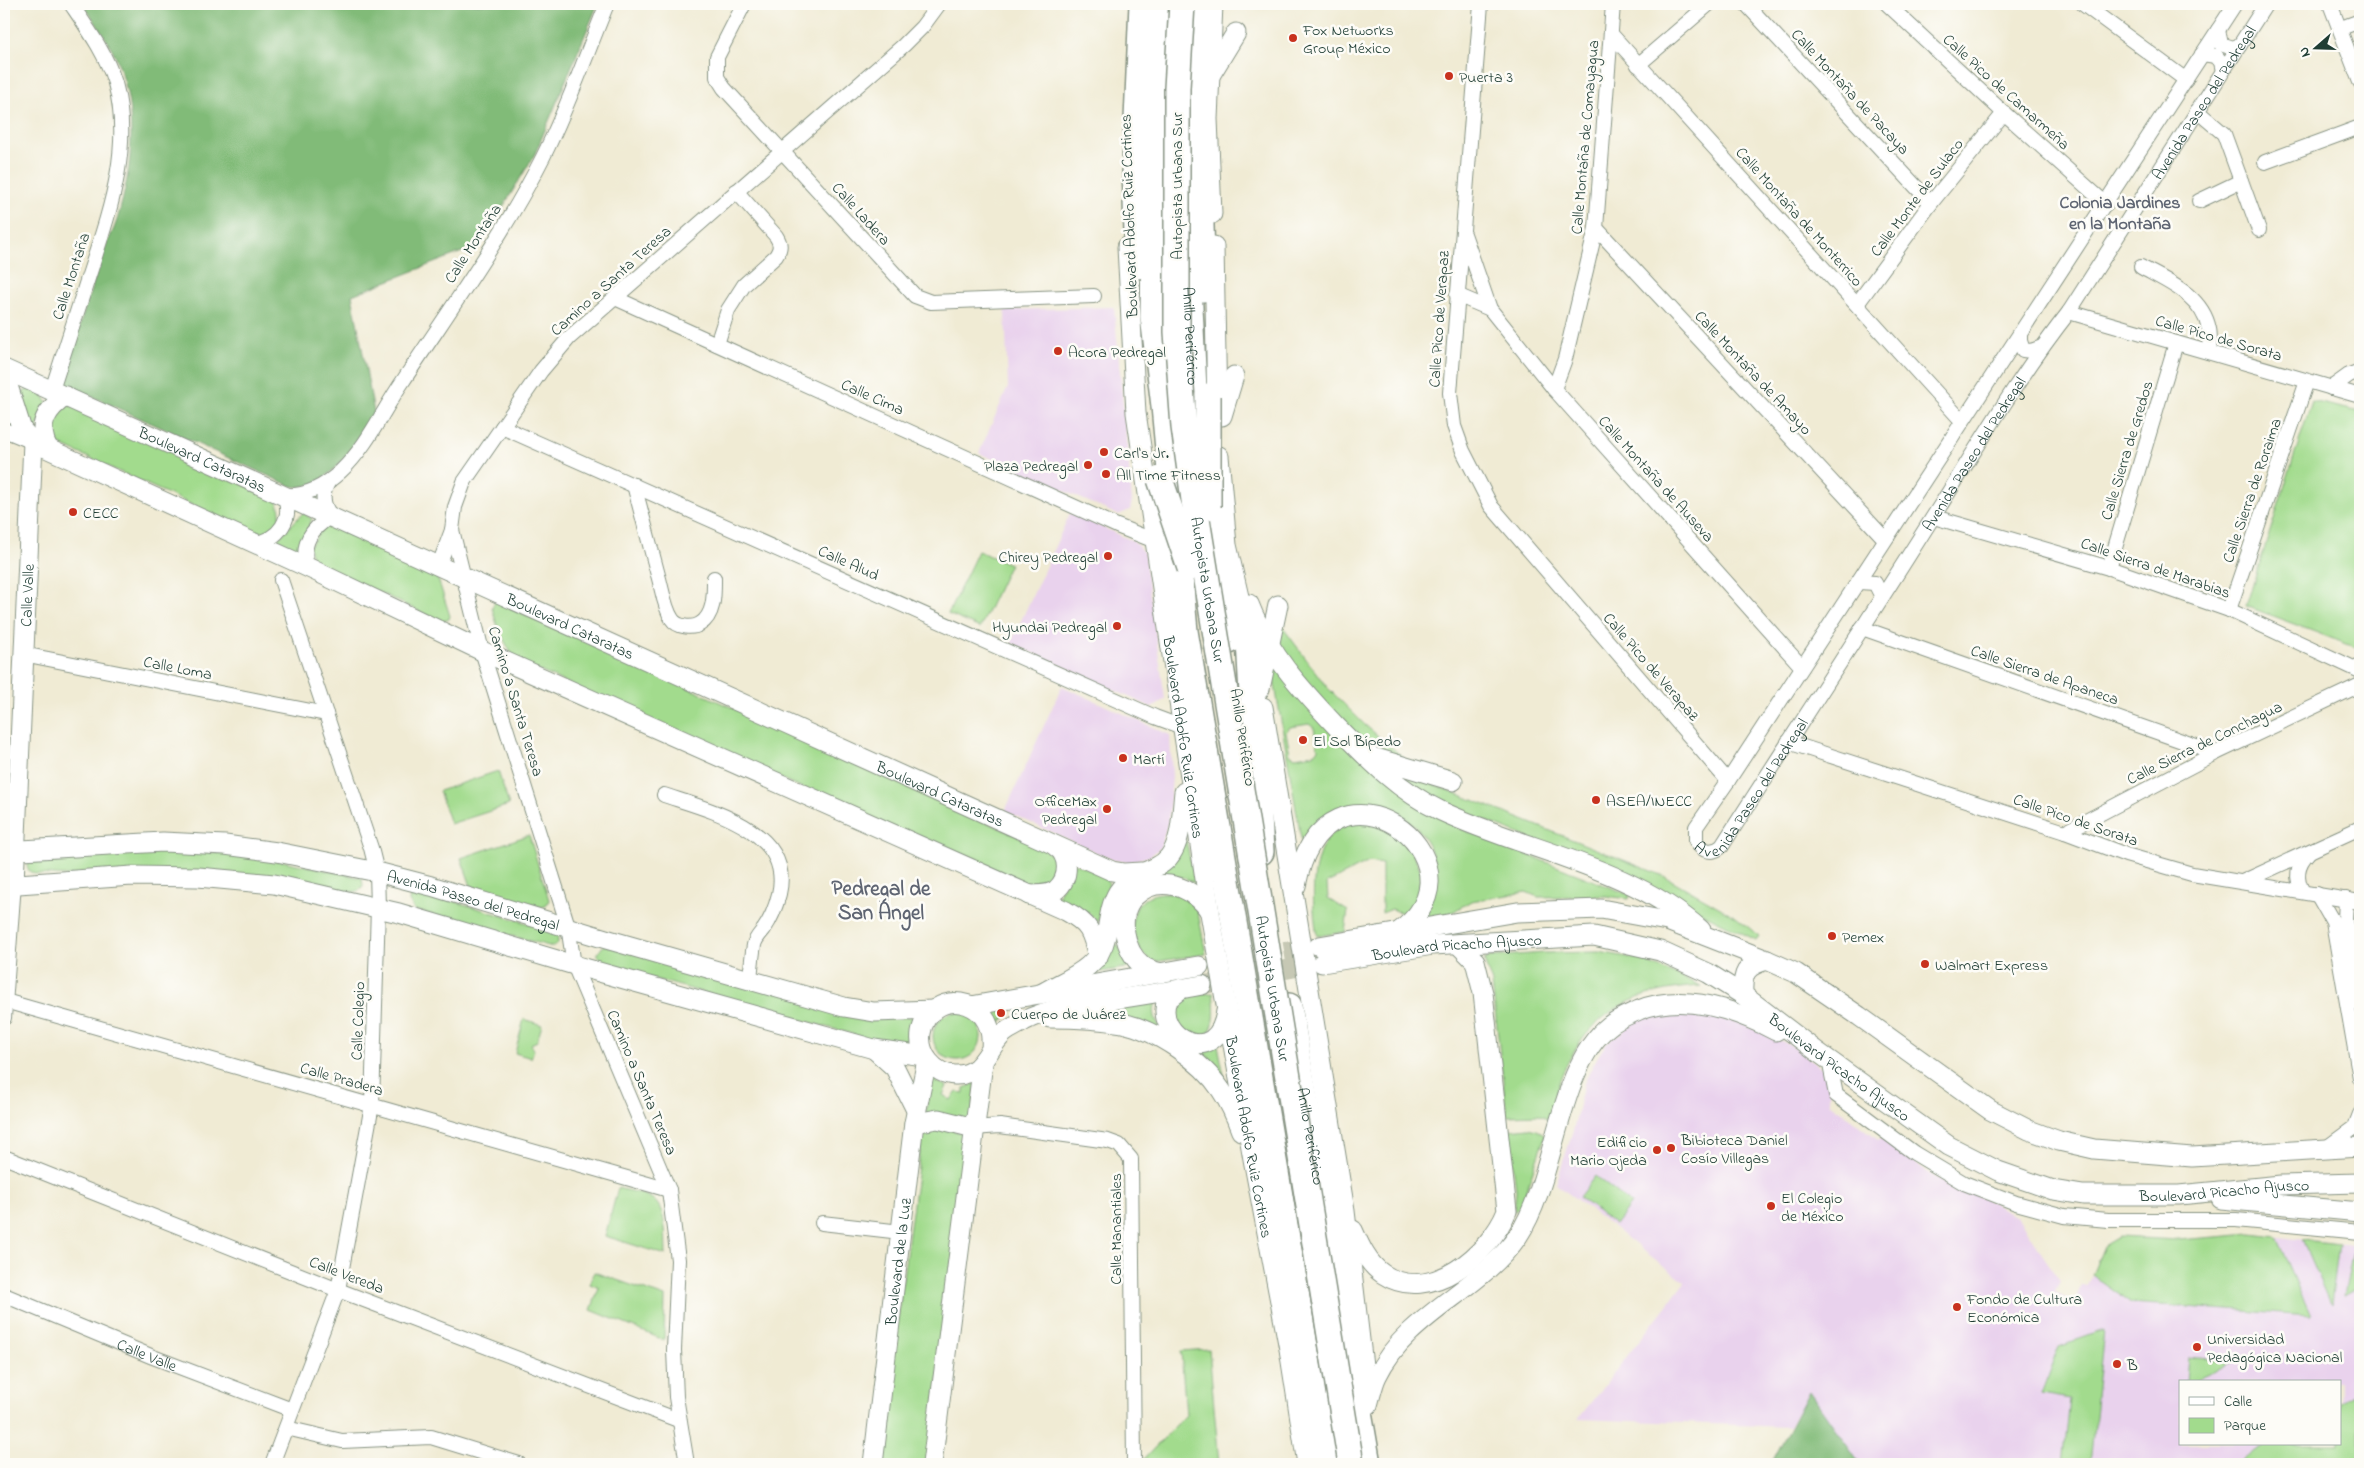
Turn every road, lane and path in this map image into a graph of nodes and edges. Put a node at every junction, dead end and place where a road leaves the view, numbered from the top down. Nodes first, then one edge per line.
1 (71, 4) edge
2 (607, 4) edge
3 (744, 4) edge
4 (939, 4) edge
5 (1130, 4) edge
6 (1142, 4) edge
7 (1162, 4) edge
8 (1170, 4) edge
9 (1182, 4) edge
10 (1197, 4) edge
11 (1204, 4) edge
12 (1213, 4) edge
13 (1481, 4) edge
14 (1613, 4) edge
15 (1709, 4) edge
16 (1746, 4) edge
17 (2083, 4) edge
18 (2235, 4) edge
19 (2266, 4) edge
20 (2330, 4) edge
21 (1893, 5) edge
22 (2360, 21) edge
23 (2341, 28) junction
24 (2218, 30) junction
25 (1236, 33) dead end
26 (1611, 34) junction
27 (2240, 45) junction
28 (2202, 54) junction
29 (1638, 65) junction
30 (2223, 71) junction
31 (1210, 75) junction
32 (2186, 80) junction
33 (2360, 82) edge
34 (2197, 111) junction
35 (2004, 113) junction
36 (2360, 127) edge
37 (782, 151) junction
38 (2265, 162) dead end
39 (2241, 181) junction
40 (736, 191) junction
41 (2199, 201) dead end
42 (1931, 203) junction
43 (2106, 204) junction
44 (1596, 228) junction
45 (1462, 230) junction
46 (2259, 230) dead end
47 (1227, 247) dead end
48 (2141, 267) dead end
49 (1215, 274) junction
50 (1457, 295) junction
51 (1094, 296) dead end
52 (615, 298) junction
53 (1857, 304) junction
54 (1490, 309) junction
55 (2069, 312) junction
56 (2020, 334) junction
57 (2176, 343) junction
58 (717, 344) junction
59 (2042, 346) junction
60 (2209, 352) junction
61 (2002, 361) junction
62 (4, 370) edge
63 (2360, 371) edge
64 (4, 373) edge
65 (1234, 376) dead end
66 (2022, 376) junction
67 (2307, 382) junction
68 (2332, 388) junction
69 (1554, 389) junction
70 (59, 393) junction
71 (2360, 396) edge
72 (1962, 421) junction
73 (502, 427) junction
74 (4, 430) edge
75 (1218, 430) junction
76 (41, 445) junction
77 (330, 481) junction
78 (634, 485) junction
79 (284, 495) junction
80 (331, 516) junction
81 (1934, 516) junction
82 (452, 530) junction
83 (1885, 540) junction
84 (1155, 541) junction
85 (254, 543) junction
86 (1870, 563) junction
87 (439, 565) junction
88 (307, 567) junction
89 (2109, 568) junction
90 (1199, 575) junction
91 (464, 576) junction
92 (1895, 577) junction
93 (714, 578) dead end
94 (281, 580) dead end
95 (1859, 582) junction
96 (1882, 597) junction
97 (1278, 605) dead end
98 (2229, 610) junction
99 (1862, 628) junction
100 (1259, 642) junction
101 (482, 651) junction
102 (23, 654) junction
103 (1802, 667) junction
104 (2360, 671) edge
105 (2360, 685) edge
106 (326, 714) junction
107 (1182, 727) junction
108 (1788, 742) junction
109 (2216, 753) junction
110 (1363, 754) junction
111 (1187, 756) junction
112 (1453, 781) dead end
113 (1728, 782) junction
114 (664, 795) dead end
115 (2360, 828) edge
116 (2065, 832) junction
117 (1050, 843) junction
118 (9, 850) edge
119 (1262, 852) junction
120 (2309, 853) junction
121 (377, 872) junction
122 (1141, 872) junction
123 (2241, 883) junction
124 (9, 884) edge
125 (2302, 892) junction
126 (2317, 894) junction
127 (1028, 895) junction
128 (1294, 899) junction
129 (2346, 899) junction
130 (2360, 902) edge
131 (378, 907) junction
132 (1210, 913) junction
133 (568, 926) junction
134 (1398, 933) junction
135 (1710, 937) junction
136 (1458, 944) junction
137 (1098, 957) junction
138 (1767, 960) junction
139 (574, 965) junction
140 (1199, 966) tunnel mouth
141 (1161, 973) junction
142 (750, 980) junction
143 (1202, 985) tunnel mouth
144 (1182, 988) junction
145 (1040, 994) junction
146 (1226, 994) junction
147 (1743, 995) junction
148 (5, 1001) edge
149 (2360, 1004) edge
150 (971, 1006) junction
151 (934, 1010) junction
152 (4, 1018) edge
153 (1031, 1018) junction
154 (874, 1049) junction
155 (987, 1056) junction
156 (1824, 1057) junction
157 (926, 1058) junction
158 (2360, 1078) edge
159 (372, 1105) junction
160 (2360, 1114) edge
161 (915, 1117) junction
162 (974, 1128) junction
163 (2360, 1147) edge
164 (2325, 1149) junction
165 (4, 1157) edge
166 (1253, 1160) junction
167 (2360, 1183) edge
168 (669, 1190) junction
169 (2180, 1195) junction
170 (1345, 1211) junction
171 (2360, 1212) edge
172 (822, 1223) dead end
173 (901, 1232) junction
174 (2360, 1232) edge
175 (1334, 1267) junction
176 (1293, 1269) junction
177 (338, 1290) junction
178 (4, 1295) edge
179 (1289, 1349) junction
180 (1361, 1353) junction
181 (1368, 1404) junction
182 (292, 1410) junction
183 (678, 1420) junction
184 (286, 1428) junction
185 (272, 1464) edge
186 (520, 1464) edge
187 (687, 1464) edge
188 (873, 1464) edge
189 (932, 1464) edge
190 (1134, 1464) edge
191 (1307, 1464) edge
192 (1325, 1464) edge
193 (1336, 1464) edge
194 (1351, 1464) edge
195 (1368, 1464) edge
196 (1378, 1464) edge

1 - 70 street, Calle Montaña
2 - 77 street, Calle Montaña
3 - 37 street, Calle Ladera
4 - 37 street, Camino a Santa Teresa
5 - 84 main road, Boulevard Adolfo Ruiz Cortines
6 - 90 highway, bridge
7 - 176 highway, Anillo Periférico
8 - 90 highway, Autopista Urbana Sur, bridge
9 - 90 highway, Autopista Urbana Sur, bridge
10 - 119 highway, Anillo Periférico
11 - 90 highway, bridge
12 - 31 main road
13 - 45 street, Calle Pico de Verapaz
14 - 26 street, Calle Montaña de Comayagua
15 - 29 street
16 - 42 street, Calle Montaña de Pacaya
17 - 32 street
18 - 24 street, Avenida Paseo del Pedregal
19 - 27 street, Avenida Paseo del Pedregal
20 - 23 street
21 - 35 street, Calle Pico de Camarmeña
22 - 23 street
23 - 33 street
24 - 27 street
24 - 28 street, Avenida Paseo del Pedregal
25 - 31 main road
26 - 29 street, Calle Montaña de Monterrico
26 - 44 street, Calle Montaña de Comayagua
27 - 30 street, Avenida Paseo del Pedregal
28 - 30 street
28 - 32 street, Avenida Paseo del Pedregal
29 - 53 street, Calle Montaña de Monterrico
30 - 34 street, Avenida Paseo del Pedregal
31 - 49 main road
32 - 43 street, Avenida Paseo del Pedregal
34 - 39 street
34 - 55 street, Avenida Paseo del Pedregal
35 - 42 street, Calle Monte de Sulaco
35 - 43 street, Calle Pico de Camarmeña
36 - 38 street
37 - 40 street, Camino a Santa Teresa
37 - 51 street, Calle Ladera
39 - 41 street
39 - 46 street
40 - 52 street, Camino a Santa Teresa
40 - 58 street
42 - 53 street, Calle Monte de Sulaco
43 - 56 street, Avenida Paseo del Pedregal
44 - 69 street, Calle Montaña de Comayagua
44 - 83 street, Calle Montaña de Amayo
45 - 50 street, Calle Pico de Verapaz
45 - 54 street, Calle Montaña de Auseva
47 - 49 main road
48 - 60 street
49 - 75 main road
50 - 54 street, Calle Montaña de Auseva
50 - 113 street, Calle Pico de Verapaz
52 - 58 street, Calle Cima
52 - 73 street, Camino a Santa Teresa
53 - 72 street, Calle Montaña de Monterrico
54 - 69 street, Calle Montaña de Auseva
55 - 57 street, Calle Pico de Sorata
55 - 59 street, Avenida Paseo del Pedregal
56 - 59 street
56 - 61 street, Avenida Paseo del Pedregal
57 - 60 street, Calle Pico de Sorata
57 - 89 street, Calle Sierra de Gredos
58 - 84 street, Calle Cima
59 - 66 street, Avenida Paseo del Pedregal
60 - 67 street, Calle Pico de Sorata
61 - 66 street
61 - 72 street, Avenida Paseo del Pedregal
62 - 70 main road, Boulevard Cataratas
63 - 68 street
64 - 76 main road
65 - 75 main road
66 - 81 street, Avenida Paseo del Pedregal
67 - 68 street, Calle Pico de Sorata
67 - 98 street, Calle Sierra de Roraima
68 - 71 street, Calle Pico de Sorata
69 - 103 street, Calle Montaña de Auseva
70 - 76 main road, Calle Valle
70 - 79 main road, Boulevard Cataratas
72 - 83 street, Avenida Paseo del Pedregal
73 - 78 street, Calle Alud
73 - 82 street, Camino a Santa Teresa
74 - 76 street
75 - 100 main road
76 - 85 main road
76 - 102 main road, Calle Valle
77 - 79 street, Calle Montaña
77 - 80 street, Calle Montaña
78 - 93 street
78 - 107 street, Calle Alud
79 - 80 main road, Boulevard Cataratas
79 - 85 street
80 - 87 main road, Boulevard Cataratas
80 - 88 street
81 - 89 street, Calle Sierra de Marabias
81 - 92 street, Avenida Paseo del Pedregal
82 - 87 street
82 - 91 street, Camino a Santa Teresa
83 - 86 street, Avenida Paseo del Pedregal
84 - 107 main road, Boulevard Adolfo Ruiz Cortines
85 - 88 main road
86 - 92 street
86 - 95 street, Avenida Paseo del Pedregal
87 - 91 main road, Boulevard Cataratas
88 - 101 main road
89 - 98 street, Calle Sierra de Marabias
90 - 193 highway, Autopista Urbana Sur
90 - 194 highway, Autopista Urbana Sur, bridge
91 - 101 street, Camino a Santa Teresa
91 - 117 main road, Boulevard Cataratas
92 - 96 street, Avenida Paseo del Pedregal
94 - 106 street, Calle Colegio
95 - 96 street
95 - 103 street, Avenida Paseo del Pedregal
96 - 99 street, Avenida Paseo del Pedregal
97 - 100 main road
98 - 104 street, Calle Sierra de Marabias
99 - 108 street, Avenida Paseo del Pedregal
99 - 109 street, Calle Sierra de Apaneca
100 - 110 main road
100 - 119 highway
100 - 128 main road
101 - 127 main road
101 - 133 street, Camino a Santa Teresa
102 - 106 street, Calle Loma
102 - 118 main road, Calle Valle
103 - 113 street, Avenida Paseo del Pedregal
105 - 109 street, Calle Sierra de Conchagua
106 - 121 street, Calle Colegio
107 - 111 main road, Boulevard Adolfo Ruiz Cortines
108 - 113 street, Avenida Paseo del Pedregal
108 - 116 street, Calle Pico de Sorata
109 - 116 street, Calle Sierra de Conchagua
110 - 112 main road
110 - 135 main road
111 - 122 main road
111 - 132 main road, Boulevard Adolfo Ruiz Cortines
114 - 142 street
115 - 120 street
116 - 123 street, Calle Pico de Sorata
117 - 122 main road, Boulevard Cataratas
117 - 127 main road
118 - 121 main road, Avenida Paseo del Pedregal
118 - 124 main road, Calle Valle
119 - 175 highway, Anillo Periférico
120 - 123 street
120 - 125 street
121 - 131 street, Calle Colegio
121 - 133 main road, Avenida Paseo del Pedregal
122 - 137 main road
123 - 125 street, Calle Pico de Sorata
124 - 131 main road, Avenida Paseo del Pedregal
124 - 148 street, Calle Valle
125 - 126 street, Calle Pico de Sorata
126 - 129 street, Calle Pico de Sorata
126 - 158 street
127 - 137 main road
128 - 134 main road
128 - 170 main road
129 - 130 street, Calle Pico de Sorata
129 - 149 street
131 - 139 main road, Avenida Paseo del Pedregal
131 - 159 street, Calle Colegio
132 - 141 main road
132 - 146 main road, Boulevard Adolfo Ruiz Cortines
133 - 139 street, Camino a Santa Teresa
133 - 142 main road, Avenida Paseo del Pedregal
134 - 135 main road, Boulevard Picacho Ajusco
134 - 136 main road, Boulevard Picacho Ajusco
135 - 138 main road, Boulevard Picacho Ajusco
136 - 147 main road, Boulevard Picacho Ajusco
136 - 170 main road
137 - 145 main road
138 - 147 main road
138 - 164 main road, Boulevard Picacho Ajusco
139 - 154 main road, Avenida Paseo del Pedregal
139 - 168 street, Camino a Santa Teresa
140 - 141 main road
141 - 145 main road
142 - 151 main road, Avenida Paseo del Pedregal
143 - 144 main road
144 - 146 main road
144 - 153 main road
145 - 150 main road
146 - 166 main road, Boulevard Adolfo Ruiz Cortines
147 - 156 main road, Boulevard Picacho Ajusco
148 - 152 street, Calle Valle
148 - 159 street, Calle Pradera
150 - 151 main road
150 - 155 main road
151 - 157 main road
153 - 155 main road
153 - 166 main road
154 - 157 main road, Avenida Paseo del Pedregal
154 - 161 main road
155 - 157 main road
155 - 162 main road
156 - 169 main road, Boulevard Picacho Ajusco
156 - 174 street
156 - 181 main road
157 - 161 main road, Boulevard de la Luz
159 - 168 street, Calle Pradera
159 - 177 street, Calle Colegio
160 - 164 street
161 - 162 main road
161 - 173 main road, Boulevard de la Luz
162 - 189 main road
162 - 190 street, Calle Manantiales
163 - 164 main road, Boulevard Picacho Ajusco
165 - 177 street, Calle Vereda
166 - 179 main road, Boulevard Adolfo Ruiz Cortines
167 - 169 main road, Boulevard Picacho Ajusco
168 - 183 street, Camino a Santa Teresa
169 - 171 main road
170 - 180 main road
172 - 173 street
173 - 188 main road, Boulevard de la Luz
175 - 180 highway
175 - 195 highway, Anillo Periférico
176 - 179 highway
176 - 192 highway, Anillo Periférico
177 - 182 street, Calle Colegio
177 - 183 street, Calle Vereda
178 - 182 street, Calle Valle
179 - 191 main road, Boulevard Adolfo Ruiz Cortines
180 - 181 main road
181 - 196 main road
182 - 184 street, Calle Colegio
183 - 187 street, Camino a Santa Teresa
184 - 185 street, Calle Colegio
184 - 186 street

